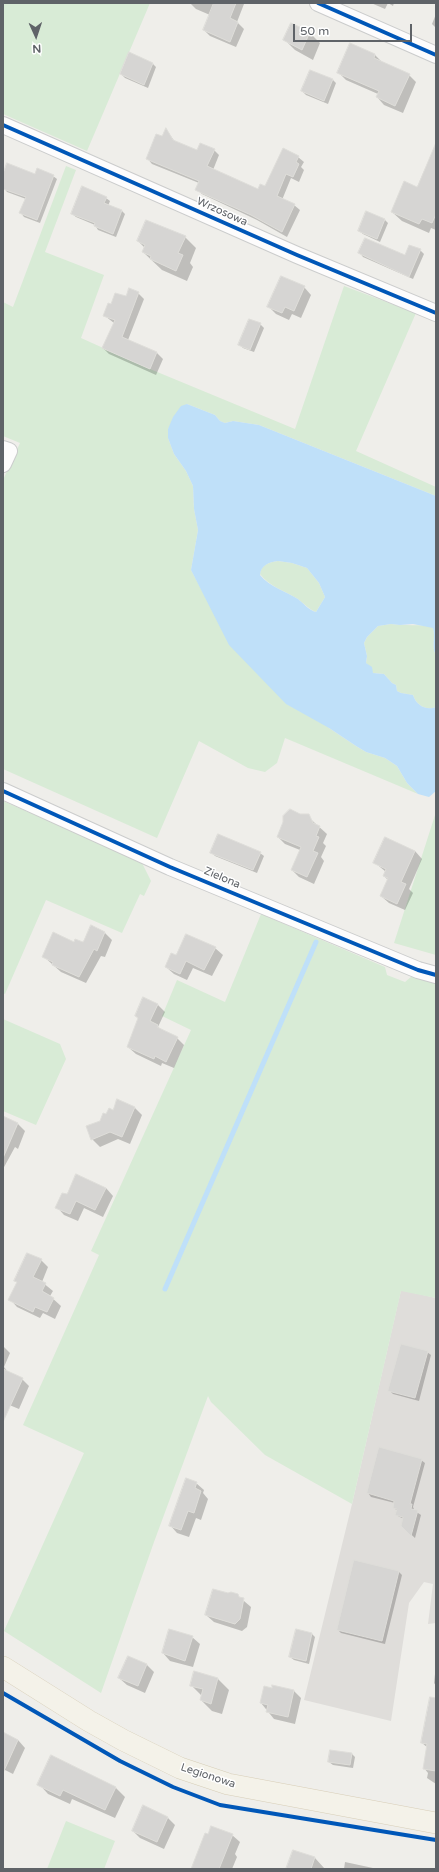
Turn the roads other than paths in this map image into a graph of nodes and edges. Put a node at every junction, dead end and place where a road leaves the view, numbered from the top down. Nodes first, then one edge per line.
1 (318, 3) edge
2 (436, 55) edge
3 (3, 125) edge
4 (435, 309) edge
5 (3, 792) edge
6 (436, 975) edge
7 (3, 1666) edge
8 (436, 1822) edge

1 - 2 street
3 - 4 street, Wrzosowa
5 - 6 street, Zielona
7 - 8 main road, Legionowa

